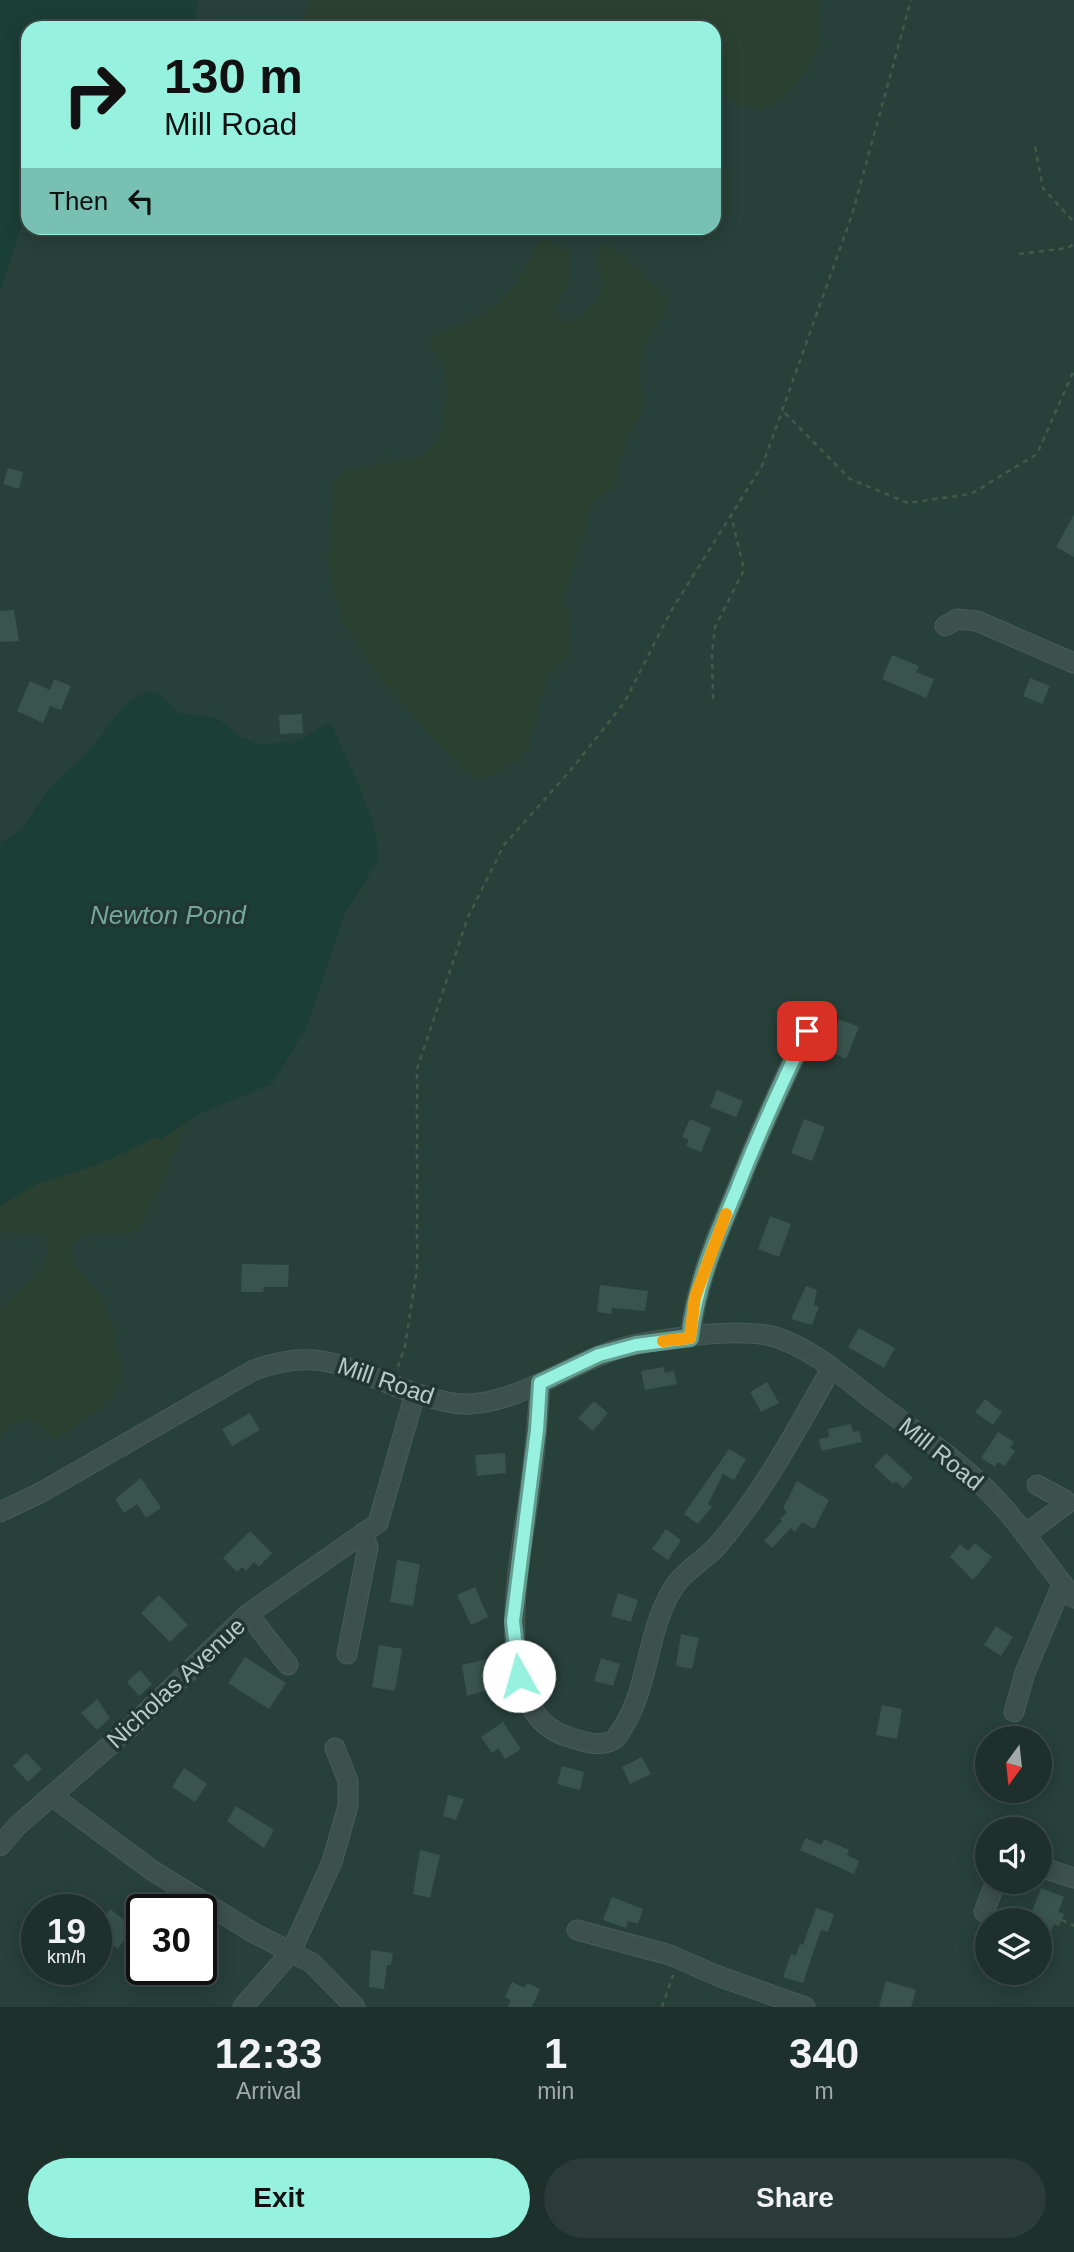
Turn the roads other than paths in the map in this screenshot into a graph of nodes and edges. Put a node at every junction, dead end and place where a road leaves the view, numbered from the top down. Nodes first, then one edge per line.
1 (945, 626) dead end
2 (1074, 663) edge
3 (807, 1031) dead end
4 (690, 1338) junction
5 (831, 1369) junction
6 (540, 1383) junction
7 (415, 1394) junction
8 (1037, 1485) dead end
9 (0, 1512) edge
10 (363, 1533) junction
11 (1026, 1534) junction
12 (1068, 1591) edge
13 (248, 1614) junction
14 (347, 1654) dead end
15 (288, 1665) dead end
16 (1014, 1712) dead end
17 (335, 1748) dead end
18 (52, 1796) junction
19 (0, 1846) edge
20 (1052, 1871) edge
21 (1074, 1878) edge
22 (577, 1930) dead end
23 (292, 1952) junction
24 (243, 2007) edge
25 (355, 2007) edge
26 (804, 2007) edge

1 - 2 street
3 - 4 street
4 - 5 street, Mill Road
4 - 6 street, Mill Road
5 - 6 street
5 - 11 street, Mill Road
6 - 7 street, Mill Road
7 - 9 street, Mill Road
7 - 10 street, Nicholas Avenue
8 - 11 street
10 - 13 street, Nicholas Avenue
10 - 14 street
11 - 12 street, Mill Road
12 - 16 street
13 - 15 street
13 - 18 street, Nicholas Avenue
17 - 23 street
18 - 19 street, Nicholas Avenue
18 - 23 street
20 - 21 street
22 - 26 street
23 - 24 street
23 - 25 street

